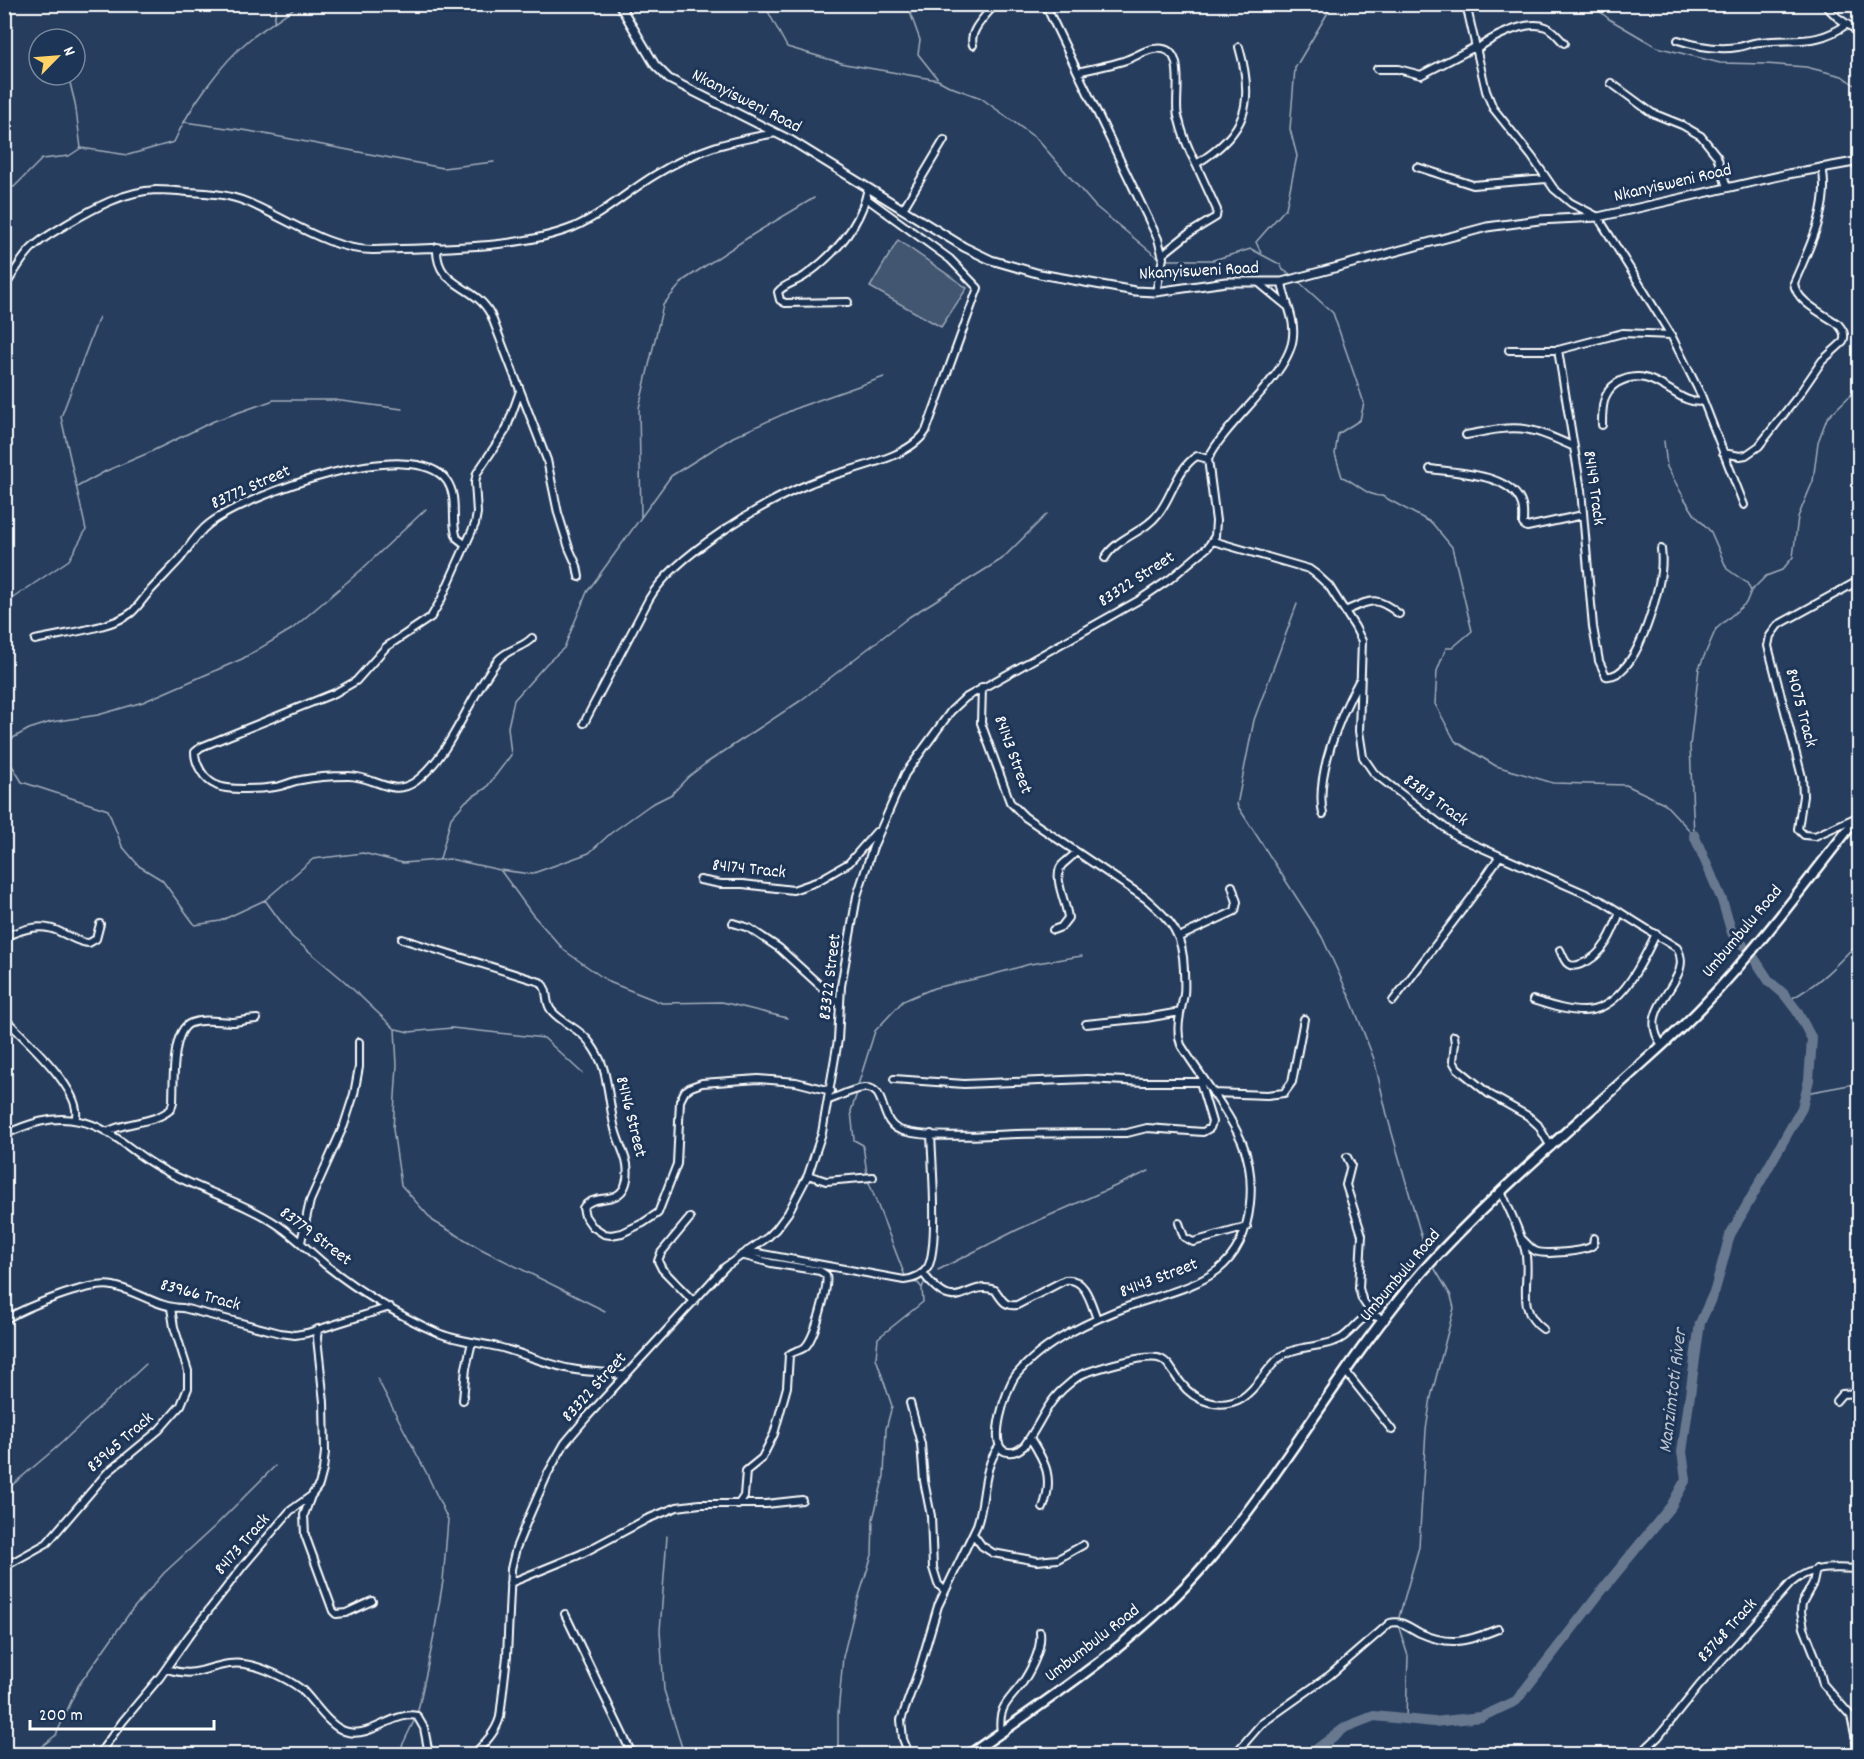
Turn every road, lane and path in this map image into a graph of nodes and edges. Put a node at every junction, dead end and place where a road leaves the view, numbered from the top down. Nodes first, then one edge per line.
1 (619, 4) edge
2 (996, 4) edge
3 (1045, 4) edge
4 (1466, 4) edge
5 (1824, 4) edge
6 (1847, 24) junction
7 (1860, 33) edge
8 (1678, 40) dead end
9 (1564, 43) dead end
10 (973, 45) dead end
11 (1239, 47) dead end
12 (1475, 48) junction
13 (1377, 69) dead end
14 (1078, 72) junction
15 (1611, 83) dead end
16 (776, 133) junction
17 (944, 140) dead end
18 (1860, 162) edge
19 (1196, 164) junction
20 (1417, 167) dead end
21 (1822, 167) junction
22 (1546, 179) junction
23 (1727, 187) junction
24 (868, 188) junction
25 (866, 198) junction
26 (903, 209) junction
27 (1598, 217) junction
28 (437, 247) junction
29 (1163, 254) junction
30 (1282, 282) junction
31 (1259, 283) junction
32 (4, 288) edge
33 (1156, 292) junction
34 (848, 302) dead end
35 (1288, 306) junction
36 (1671, 335) junction
37 (1509, 350) dead end
38 (1558, 350) junction
39 (520, 392) junction
40 (1703, 401) junction
41 (1602, 425) dead end
42 (1466, 435) dead end
43 (1572, 446) junction
44 (1723, 453) junction
45 (1208, 459) junction
46 (1430, 469) dead end
47 (1744, 506) dead end
48 (1583, 515) junction
49 (1213, 541) junction
50 (466, 545) junction
51 (1661, 549) dead end
52 (1105, 558) dead end
53 (579, 577) dead end
54 (1860, 580) edge
55 (1345, 611) junction
56 (1399, 614) dead end
57 (532, 638) dead end
58 (35, 640) dead end
59 (1359, 681) junction
60 (982, 687) junction
61 (584, 723) dead end
62 (1323, 814) dead end
63 (1858, 815) edge
64 (880, 827) junction
65 (1076, 852) junction
66 (1499, 857) junction
67 (700, 880) dead end
68 (1232, 886) dead end
69 (1620, 912) junction
70 (733, 923) dead end
71 (100, 924) dead end
72 (1053, 930) dead end
73 (1656, 934) junction
74 (4, 937) edge
75 (1179, 937) junction
76 (402, 939) dead end
77 (1560, 950) dead end
78 (1533, 1000) dead end
79 (1393, 1001) dead end
80 (839, 1003) junction
81 (1180, 1012) junction
82 (4, 1017) edge
83 (257, 1019) dead end
84 (1304, 1019) dead end
85 (1086, 1024) dead end
86 (1454, 1035) dead end
87 (359, 1042) dead end
88 (1662, 1045) junction
89 (894, 1079) dead end
90 (1201, 1080) junction
91 (831, 1091) junction
92 (1213, 1093) junction
93 (829, 1100) junction
94 (75, 1120) junction
95 (107, 1132) junction
96 (931, 1134) junction
97 (4, 1136) edge
98 (1551, 1147) junction
99 (1347, 1157) dead end
100 (808, 1175) junction
101 (873, 1177) dead end
102 (1502, 1193) junction
103 (690, 1218) dead end
104 (1179, 1223) dead end
105 (1247, 1227) junction
106 (1521, 1238) junction
107 (1594, 1238) dead end
108 (301, 1242) junction
109 (744, 1253) junction
110 (923, 1273) junction
111 (694, 1302) junction
112 (390, 1307) junction
113 (171, 1308) junction
114 (1371, 1314) junction
115 (1097, 1319) junction
116 (4, 1320) edge
117 (1384, 1320) junction
118 (318, 1329) junction
119 (1543, 1329) dead end
120 (472, 1342) junction
121 (1346, 1372) junction
122 (625, 1376) junction
123 (1860, 1393) edge
124 (463, 1400) dead end
125 (1836, 1401) dead end
126 (910, 1403) dead end
127 (1392, 1430) dead end
128 (1030, 1438) junction
129 (999, 1447) junction
130 (311, 1496) junction
131 (802, 1500) dead end
132 (738, 1505) junction
133 (1043, 1508) dead end
134 (973, 1534) junction
135 (1083, 1545) dead end
136 (4, 1567) edge
137 (1816, 1569) junction
138 (1860, 1569) edge
139 (510, 1583) junction
140 (945, 1591) junction
141 (372, 1601) dead end
142 (565, 1614) dead end
143 (1498, 1629) dead end
144 (1040, 1632) dead end
145 (167, 1669) junction
146 (1001, 1733) junction
147 (99, 1755) edge
148 (429, 1755) edge
149 (474, 1755) edge
150 (632, 1755) edge
151 (909, 1755) edge
152 (970, 1755) edge
153 (1235, 1755) edge
154 (1640, 1755) edge
155 (1858, 1755) edge

1 - 16 street, Nkanyisweni Road
2 - 10 street
3 - 14 street
4 - 12 street
5 - 6 street
6 - 7 street
6 - 8 street
9 - 12 street
11 - 19 street
12 - 13 street
12 - 22 street
14 - 19 street
14 - 29 street
15 - 23 street
16 - 24 street, Nkanyisweni Road
16 - 28 street
17 - 26 street
18 - 21 street, Nkanyisweni Road
19 - 29 street
20 - 22 street
21 - 23 street, Nkanyisweni Road
21 - 44 street
22 - 27 street
23 - 27 street, Nkanyisweni Road
24 - 25 street
24 - 26 street, Nkanyisweni Road
25 - 34 street
25 - 61 street
26 - 33 street, Nkanyisweni Road
27 - 30 street, Nkanyisweni Road
27 - 36 street
28 - 32 street
28 - 39 street
29 - 33 street
30 - 31 street, Nkanyisweni Road
30 - 35 street
31 - 33 street, Nkanyisweni Road
31 - 35 street
35 - 45 street
36 - 38 street
36 - 40 street
37 - 38 street
38 - 43 street, 84149 Track
39 - 50 street
39 - 53 street
40 - 41 street
40 - 44 street
42 - 43 street
43 - 48 street, 84149 Track
44 - 47 street
45 - 49 street
45 - 52 street
46 - 48 street
48 - 51 street, 84149 Track
49 - 55 street, 83813 Track
49 - 60 street, 83322 Street
50 - 57 street
50 - 58 street, 83772 Street
54 - 63 street, 84075 Track
55 - 56 street
55 - 59 street, 83813 Track
59 - 62 street
59 - 66 street, 83813 Track
60 - 64 street, 83322 Street
60 - 65 street, 84143 Street
63 - 88 main road, Umbumbulu Road
64 - 67 street, 84174 Track
64 - 80 street, 83322 Street
65 - 72 street
65 - 75 street, 84143 Street
66 - 69 street, 83813 Track
66 - 79 street
68 - 75 street
69 - 73 street, 83813 Track
69 - 77 street
70 - 80 street
71 - 74 street
73 - 78 street
73 - 88 street, 83813 Track
75 - 81 street, 84143 Street
76 - 91 street, 84146 Street
80 - 91 street, 83322 Street
81 - 85 street
81 - 90 street, 84143 Street
82 - 94 street
83 - 95 street
84 - 92 street
86 - 98 street
87 - 108 street
88 - 98 main road, Umbumbulu Road
89 - 90 street
90 - 92 street, 84143 Street
90 - 96 street
91 - 93 street, 83322 Street
92 - 105 street, 84143 Street
93 - 96 street
93 - 100 street, 83322 Street
94 - 95 street, 83779 Street
94 - 97 street, 83779 Street
95 - 108 street, 83779 Street
96 - 110 street
98 - 102 main road, Umbumbulu Road
99 - 114 street
100 - 101 street
100 - 109 street, 83322 Street
102 - 106 street
102 - 117 main road, Umbumbulu Road
103 - 111 street
104 - 105 street
105 - 115 street, 84143 Street
106 - 107 street
106 - 119 street
108 - 112 street, 83779 Street
109 - 110 street
109 - 111 street, 83322 Street
109 - 132 street
110 - 115 street
111 - 122 street, 83322 Street
112 - 118 street, 83966 Track
112 - 120 street, 83779 Street
113 - 116 street, 83966 Track
113 - 118 street, 83966 Track
113 - 136 street, 83965 Track
114 - 117 street
114 - 128 street
115 - 129 street, 84143 Street
117 - 121 main road, Umbumbulu Road
118 - 130 street, 84173 Track
120 - 122 street, 83779 Street
120 - 124 street
121 - 127 street
121 - 146 main road, Umbumbulu Road
122 - 139 street, 83322 Street
123 - 125 street
126 - 140 street
128 - 129 street
128 - 133 street
129 - 134 street, 84143 Street
130 - 141 street
130 - 145 street, 84173 Track
131 - 132 street
132 - 139 street
134 - 135 street
134 - 140 street, 84143 Street
137 - 138 street, 83768 Track
137 - 154 street, 83768 Track
137 - 155 street
139 - 149 street, 83322 Street
140 - 151 street, 84143 Street
142 - 150 street
143 - 153 street
144 - 146 street
145 - 147 street, 84173 Track
145 - 148 street
146 - 152 main road, Umbumbulu Road

